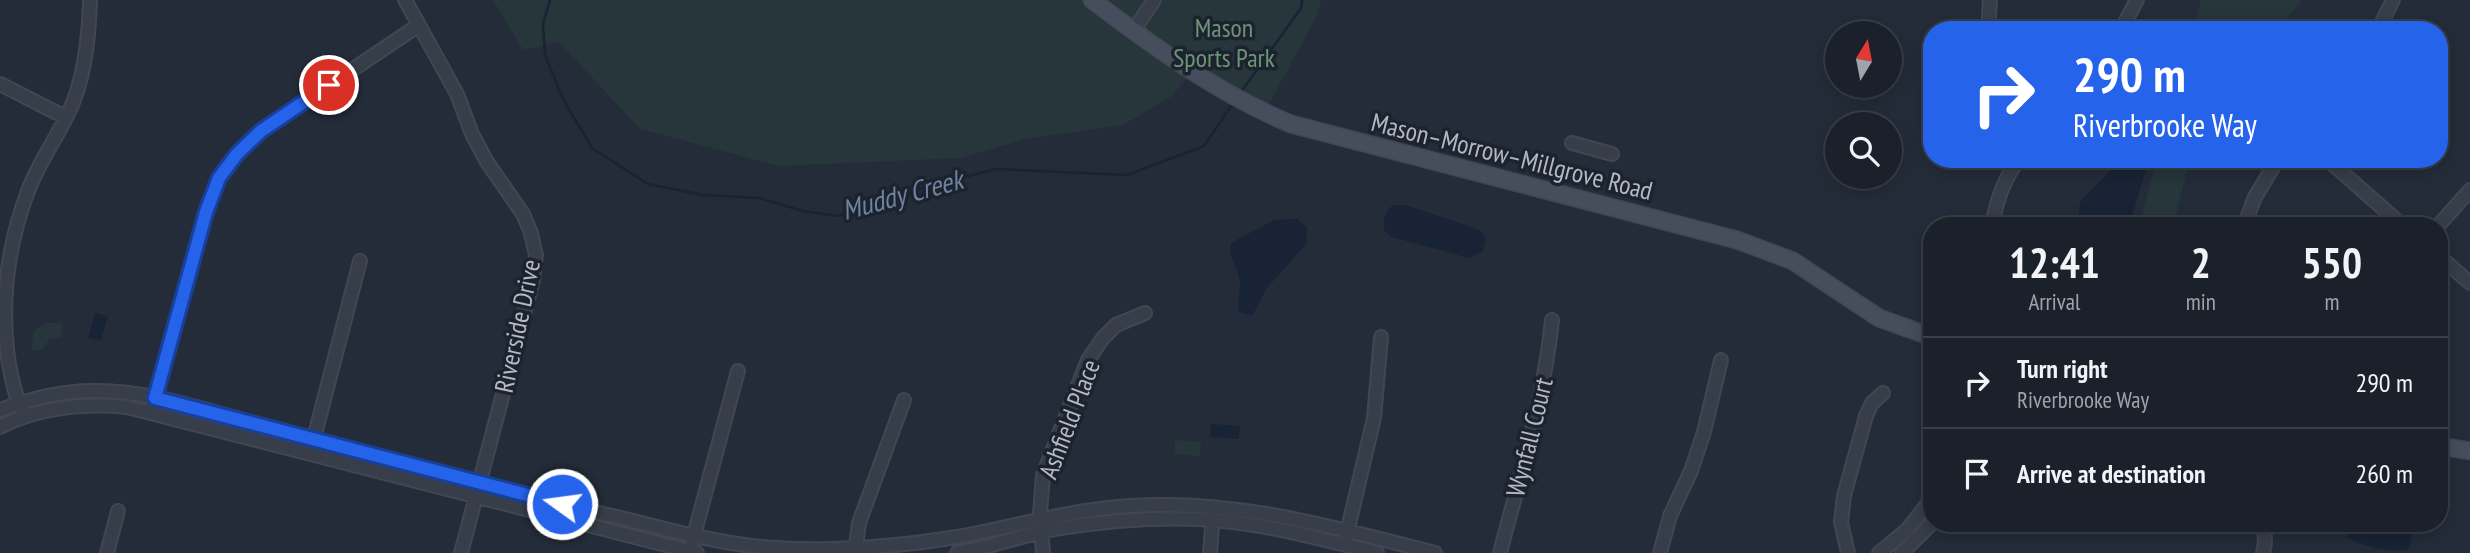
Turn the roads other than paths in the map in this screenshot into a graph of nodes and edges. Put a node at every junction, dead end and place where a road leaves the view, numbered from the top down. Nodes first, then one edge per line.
1 (90, 0) edge
2 (98, 0) edge
3 (405, 0) edge
4 (1092, 0) edge
5 (1154, 0) edge
6 (1990, 0) edge
7 (2137, 0) edge
8 (2393, 0) edge
9 (1989, 21) edge
10 (2126, 21) edge
11 (2382, 21) edge
12 (419, 25) junction
13 (1134, 30) junction
14 (0, 84) edge
15 (65, 117) junction
16 (1572, 143) dead end
17 (1612, 154) dead end
18 (2015, 168) edge
19 (2273, 168) edge
20 (2337, 168) edge
21 (2470, 190) edge
22 (1994, 217) edge
23 (2247, 217) edge
24 (2393, 217) edge
25 (2446, 217) edge
26 (6, 246) edge
27 (360, 261) dead end
28 (2448, 264) edge
29 (2470, 283) edge
30 (1146, 313) dead end
31 (1552, 320) dead end
32 (1923, 334) edge
33 (1381, 337) dead end
34 (1721, 360) dead end
35 (738, 371) dead end
36 (1883, 393) dead end
37 (904, 400) dead end
38 (19, 403) junction
39 (153, 405) junction
40 (0, 410) edge
41 (26, 417) junction
42 (0, 427) edge
43 (314, 438) junction
44 (2448, 447) edge
45 (2470, 451) edge
46 (311, 453) junction
47 (478, 490) junction
48 (1923, 510) edge
49 (118, 511) dead end
50 (1213, 514) junction
51 (1042, 526) junction
52 (1348, 531) junction
53 (1923, 532) edge
54 (2264, 532) edge
55 (694, 537) junction
56 (1344, 544) junction
57 (855, 551) edge
58 (692, 552) edge
59 (107, 553) edge
60 (461, 553) edge
61 (957, 553) edge
62 (1043, 553) edge
63 (1209, 553) edge
64 (1377, 553) edge
65 (1435, 553) edge
66 (1500, 553) edge
67 (1660, 553) edge
68 (1848, 553) edge
69 (1879, 553) edge
70 (1902, 553) edge
71 (2263, 553) edge

1 - 2 street
1 - 15 street
3 - 12 street, Riverside Drive
4 - 13 street, Mason–Morrow–Millgrove Road
5 - 13 street
6 - 9 street
7 - 10 street
8 - 11 street
12 - 39 street
12 - 47 street, Riverside Drive
13 - 32 street, Mason–Morrow–Millgrove Road
14 - 15 street
15 - 26 street
16 - 17 street
18 - 22 street
19 - 23 street
20 - 24 street
21 - 25 street
26 - 38 street
27 - 43 street
28 - 29 street
30 - 51 street, Ashfield Place
31 - 66 street, Wynfall Court
33 - 52 street
34 - 67 street
35 - 55 street
36 - 68 street
37 - 57 street
38 - 39 street
38 - 40 street
38 - 41 street
39 - 41 street
39 - 43 street
39 - 46 street
41 - 42 street
43 - 46 street
43 - 47 street
44 - 45 street
46 - 47 street
47 - 55 street
47 - 58 street
47 - 60 street, Riverside Drive
48 - 69 street
49 - 59 street
50 - 51 street
50 - 52 street
50 - 56 street
50 - 63 street
51 - 57 street
51 - 61 street
51 - 62 street, Ashfield Place
52 - 56 street
52 - 65 street
53 - 70 street
54 - 71 street
55 - 57 street
55 - 58 street
56 - 64 street

